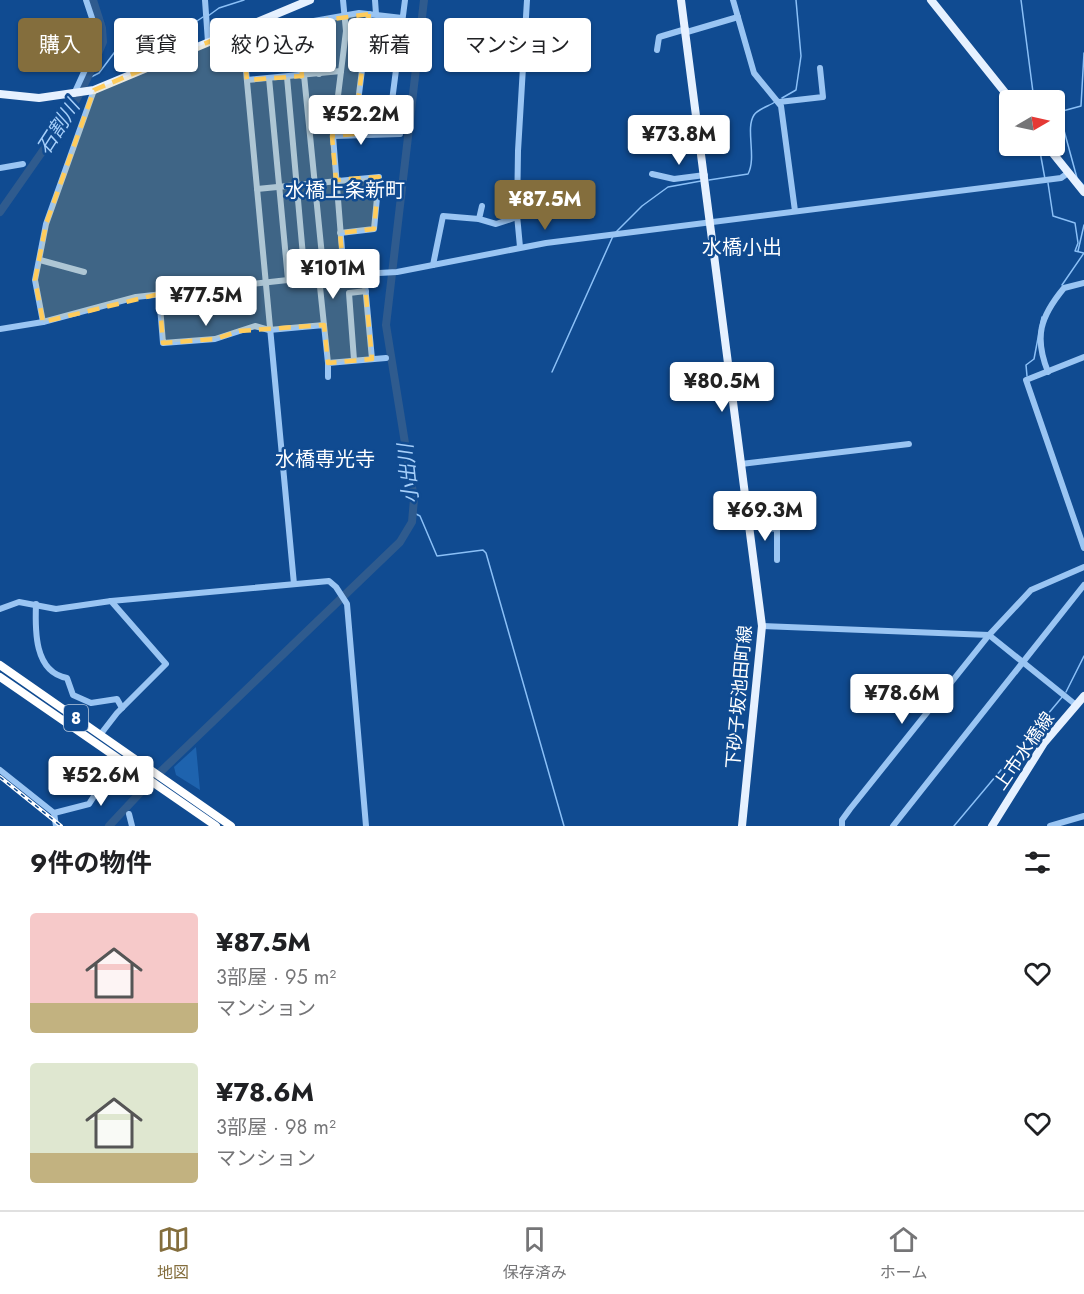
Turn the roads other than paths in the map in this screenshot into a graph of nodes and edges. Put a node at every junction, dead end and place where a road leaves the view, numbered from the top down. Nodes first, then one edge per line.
1 (86, 0) edge
2 (205, 0) edge
3 (310, 0) edge
4 (343, 0) edge
5 (375, 0) edge
6 (405, 0) edge
7 (527, 0) edge
8 (681, 0) edge
9 (733, 0) edge
10 (931, 0) edge
11 (373, 14) junction
12 (345, 15) junction
13 (738, 17) junction
14 (266, 18) edge
15 (330, 18) edge
16 (402, 18) joint
17 (687, 31) junction
18 (208, 42) joint
19 (657, 50) dead end
20 (820, 68) dead end
21 (341, 71) junction
22 (246, 72) edge
23 (303, 72) edge
24 (395, 72) edge
25 (319, 74) joint
26 (303, 75) junction
27 (287, 77) junction
28 (269, 78) junction
29 (247, 80) junction
30 (1003, 90) edge
31 (91, 91) junction
32 (0, 94) edge
33 (74, 94) junction
34 (779, 102) junction
35 (388, 132) junction
36 (354, 134) junction
37 (400, 134) dead end
38 (333, 136) junction
39 (1055, 156) edge
40 (23, 164) dead end
41 (0, 168) edge
42 (1068, 173) junction
43 (652, 174) dead end
44 (705, 176) junction
45 (336, 180) junction
46 (315, 182) junction
47 (297, 184) junction
48 (279, 186) junction
49 (257, 189) junction
50 (1084, 192) edge
51 (482, 206) dead end
52 (795, 211) junction
53 (517, 217) junction
54 (479, 219) junction
55 (711, 222) junction
56 (340, 232) junction
57 (520, 247) junction
58 (40, 260) junction
59 (433, 265) junction
60 (84, 272) dead end
61 (364, 274) junction
62 (344, 275) junction
63 (321, 277) junction
64 (305, 278) junction
65 (288, 280) junction
66 (1084, 283) edge
67 (266, 284) junction
68 (366, 291) junction
69 (159, 294) junction
70 (43, 322) junction
71 (324, 325) junction
72 (0, 329) edge
73 (269, 330) junction
74 (1084, 357) edge
75 (386, 358) dead end
76 (372, 359) junction
77 (354, 360) junction
78 (327, 363) junction
79 (1048, 372) junction
80 (328, 377) dead end
81 (909, 444) dead end
82 (741, 464) junction
83 (749, 526) junction
84 (1084, 548) edge
85 (777, 560) dead end
86 (1084, 567) edge
87 (294, 584) junction
88 (1084, 586) edge
89 (111, 601) junction
90 (36, 604) junction
91 (0, 607) edge
92 (762, 626) junction
93 (989, 634) junction
94 (1023, 663) junction
95 (0, 664) edge
96 (0, 677) edge
97 (1084, 696) edge
98 (1076, 705) junction
99 (122, 708) junction
100 (100, 735) junction
101 (118, 759) junction
102 (0, 771) edge
103 (54, 813) junction
104 (129, 814) dead end
105 (1084, 816) edge
106 (56, 826) edge
107 (132, 826) edge
108 (216, 826) edge
109 (231, 826) edge
110 (366, 826) edge
111 (742, 826) edge
112 (842, 826) edge
113 (893, 826) edge
114 (992, 826) edge
115 (1050, 826) edge

1 - 33 street
2 - 18 street
3 - 14 main road
4 - 12 street
5 - 11 street
6 - 16 street
7 - 53 street
8 - 17 main road, 下砂子坂池田町線
9 - 13 street
10 - 30 main road
11 - 12 street
11 - 16 street
11 - 36 street
12 - 15 street
12 - 21 street
13 - 17 street
13 - 34 street
17 - 19 street
17 - 44 main road, 下砂子坂池田町線
18 - 31 main road
20 - 34 street
21 - 25 street
21 - 38 street
22 - 29 street
23 - 26 street
24 - 35 street
25 - 26 street
26 - 27 street
26 - 46 street
27 - 28 street
27 - 47 street
28 - 29 street
28 - 48 street
29 - 49 street
31 - 33 main road
31 - 58 street
32 - 33 main road
34 - 52 street
35 - 36 street
35 - 37 street
36 - 38 street
38 - 45 street
39 - 42 main road
40 - 41 street
42 - 50 main road
42 - 52 street
43 - 44 street
44 - 55 main road, 下砂子坂池田町線
45 - 46 street
45 - 56 street
45 - 56 street
46 - 47 street
46 - 63 street
47 - 48 street
47 - 64 street
48 - 49 street
48 - 65 street
49 - 67 street
51 - 54 street
52 - 55 street
53 - 54 street
53 - 57 street
54 - 59 street
55 - 57 street
55 - 82 main road, 下砂子坂池田町線
56 - 62 street
57 - 59 street
58 - 60 street
58 - 70 street
59 - 61 street
61 - 62 street
61 - 68 street
62 - 63 street
63 - 64 street
63 - 71 street
64 - 65 street
65 - 67 street
66 - 79 street
67 - 69 street
67 - 73 street
68 - 76 street
68 - 77 street
69 - 70 street
69 - 73 street
70 - 72 street
71 - 73 street
71 - 78 street
73 - 87 street
74 - 79 street
75 - 76 street
76 - 77 street
77 - 78 street
78 - 80 street
79 - 84 street
81 - 82 street
82 - 83 main road, 下砂子坂池田町線
83 - 85 street
83 - 92 main road, 下砂子坂池田町線
86 - 93 street
87 - 89 street
87 - 110 street
88 - 94 street
89 - 90 street
89 - 99 street
90 - 91 street
90 - 99 street
92 - 93 street
92 - 111 main road, 下砂子坂池田町線
93 - 94 street
93 - 112 street
94 - 98 street
94 - 113 street
95 - 100 highway, 8
96 - 101 highway, 8
97 - 98 main road, 上市水橋線
98 - 114 main road, 上市水橋線
99 - 100 street
100 - 109 highway, 8
101 - 103 street
101 - 108 highway, 8
102 - 103 street
103 - 106 street
104 - 107 street
105 - 115 street

